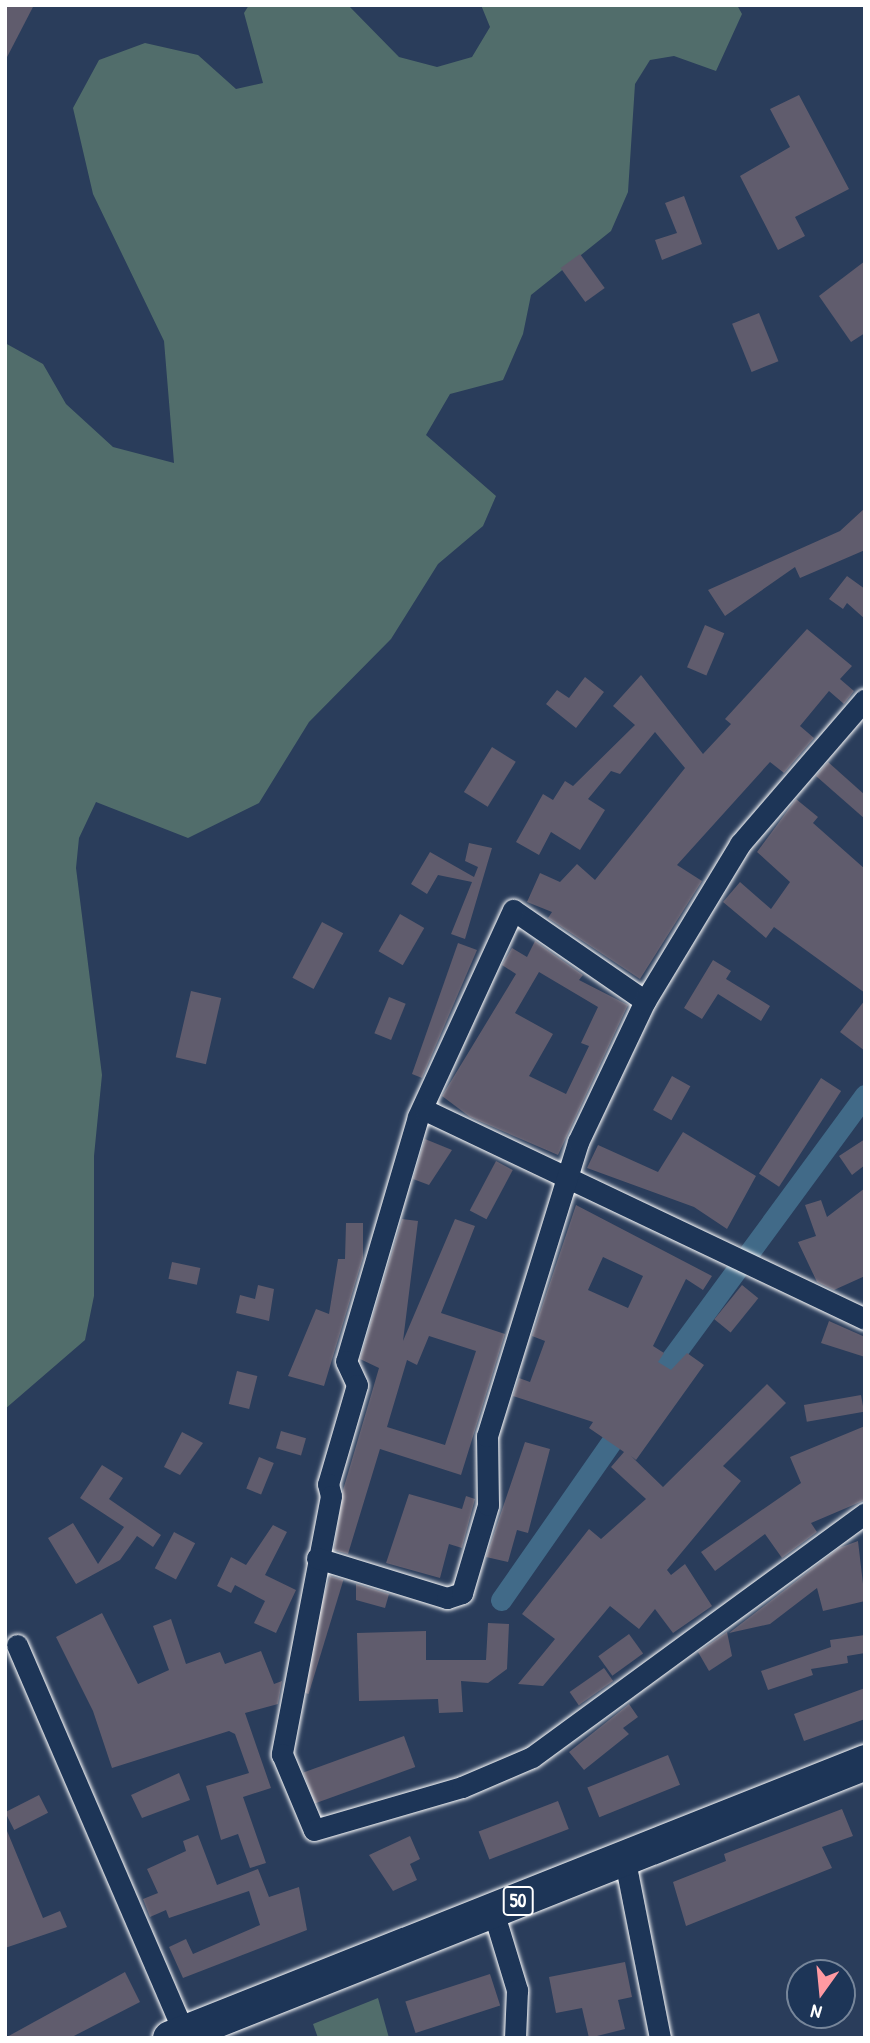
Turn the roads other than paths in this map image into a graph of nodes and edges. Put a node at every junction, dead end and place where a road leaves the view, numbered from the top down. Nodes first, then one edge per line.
1 (865, 699) edge
2 (645, 1001) junction
3 (425, 1110) junction
4 (565, 1179) junction
5 (865, 1319) edge
6 (865, 1513) edge
7 (317, 1558) junction
8 (17, 1645) dead end
9 (865, 1762) edge
10 (624, 1856) junction
11 (493, 1911) junction
12 (180, 2035) edge
13 (515, 2038) edge
14 (660, 2038) edge

1 - 2 street
2 - 3 street
2 - 4 street
3 - 4 street
3 - 7 street
4 - 5 street
4 - 7 street
6 - 7 street
8 - 12 street
9 - 10 main road, 50
10 - 11 main road, 50
10 - 14 street
11 - 12 main road, 50
11 - 13 street

